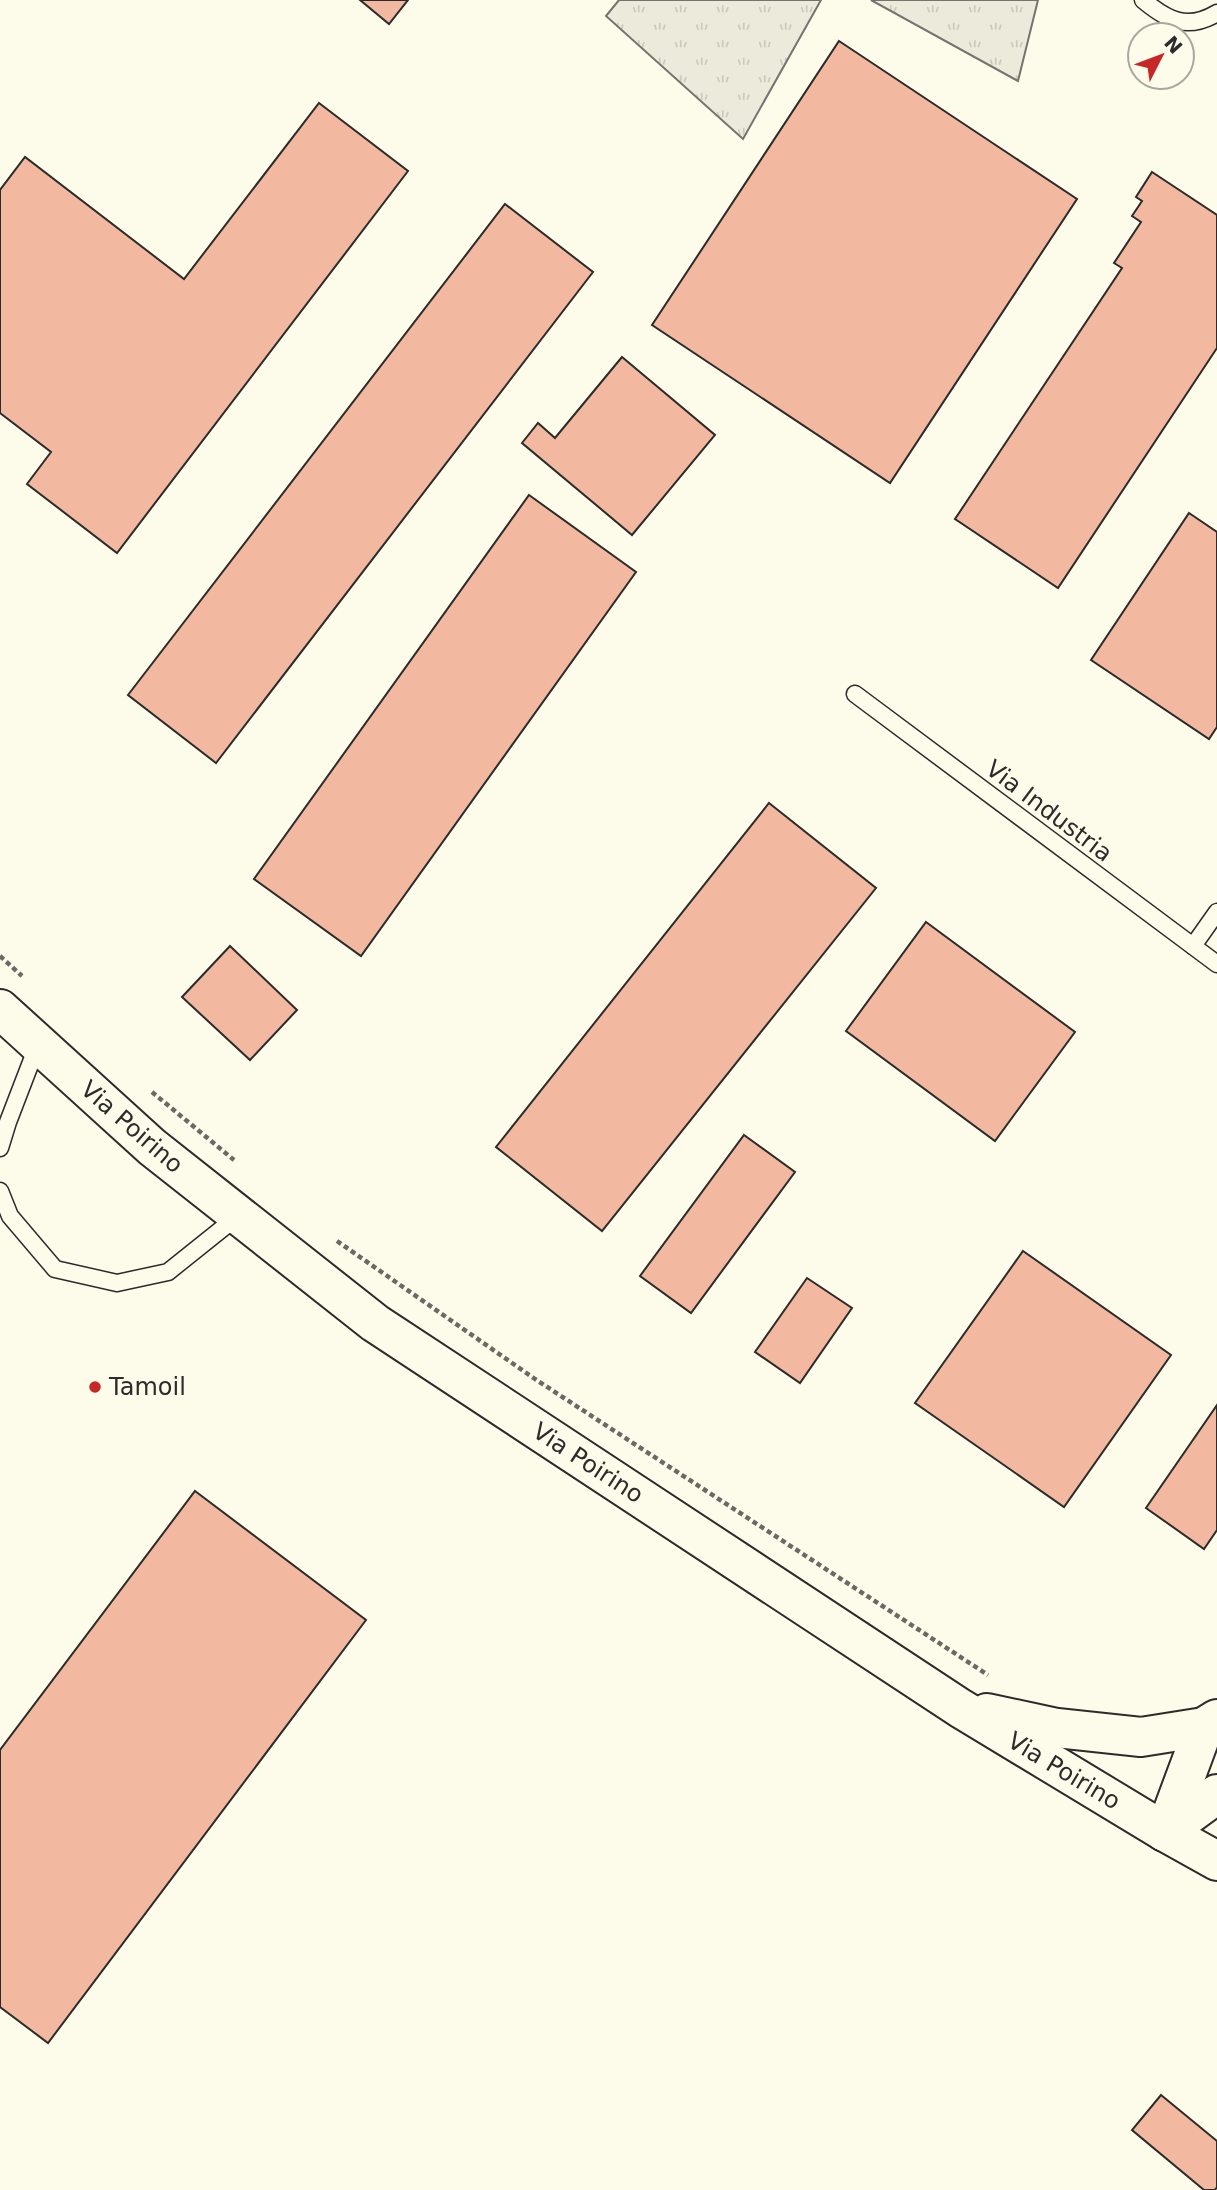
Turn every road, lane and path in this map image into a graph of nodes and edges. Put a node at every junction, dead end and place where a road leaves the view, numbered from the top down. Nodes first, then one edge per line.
1 (1143, 0) edge
2 (1217, 13) edge
3 (855, 694) dead end
4 (1217, 912) edge
5 (1193, 946) junction
6 (0, 956) edge
7 (1217, 964) edge
8 (29, 983) dead end
9 (0, 1009) edge
10 (38, 1044) junction
11 (148, 1089) dead end
12 (0, 1148) edge
13 (234, 1160) dead end
14 (0, 1191) edge
15 (239, 1216) junction
16 (332, 1238) dead end
17 (989, 1675) dead end
18 (960, 1708) junction
19 (1211, 1723) edge
20 (1217, 1794) edge
21 (1165, 1832) junction
22 (1217, 1861) edge

1 - 2 lane
3 - 5 lane, Via Industria
4 - 5 lane
5 - 7 lane, Via Industria
6 - 8 path
9 - 10 main road, Via Poirino
10 - 12 lane
10 - 15 main road, Via Poirino
11 - 13 path
14 - 15 lane
15 - 18 main road, Via Poirino
16 - 17 path
18 - 19 main road
18 - 21 main road, Via Poirino
19 - 21 main road
20 - 21 main road
21 - 22 main road, Via Poirino

